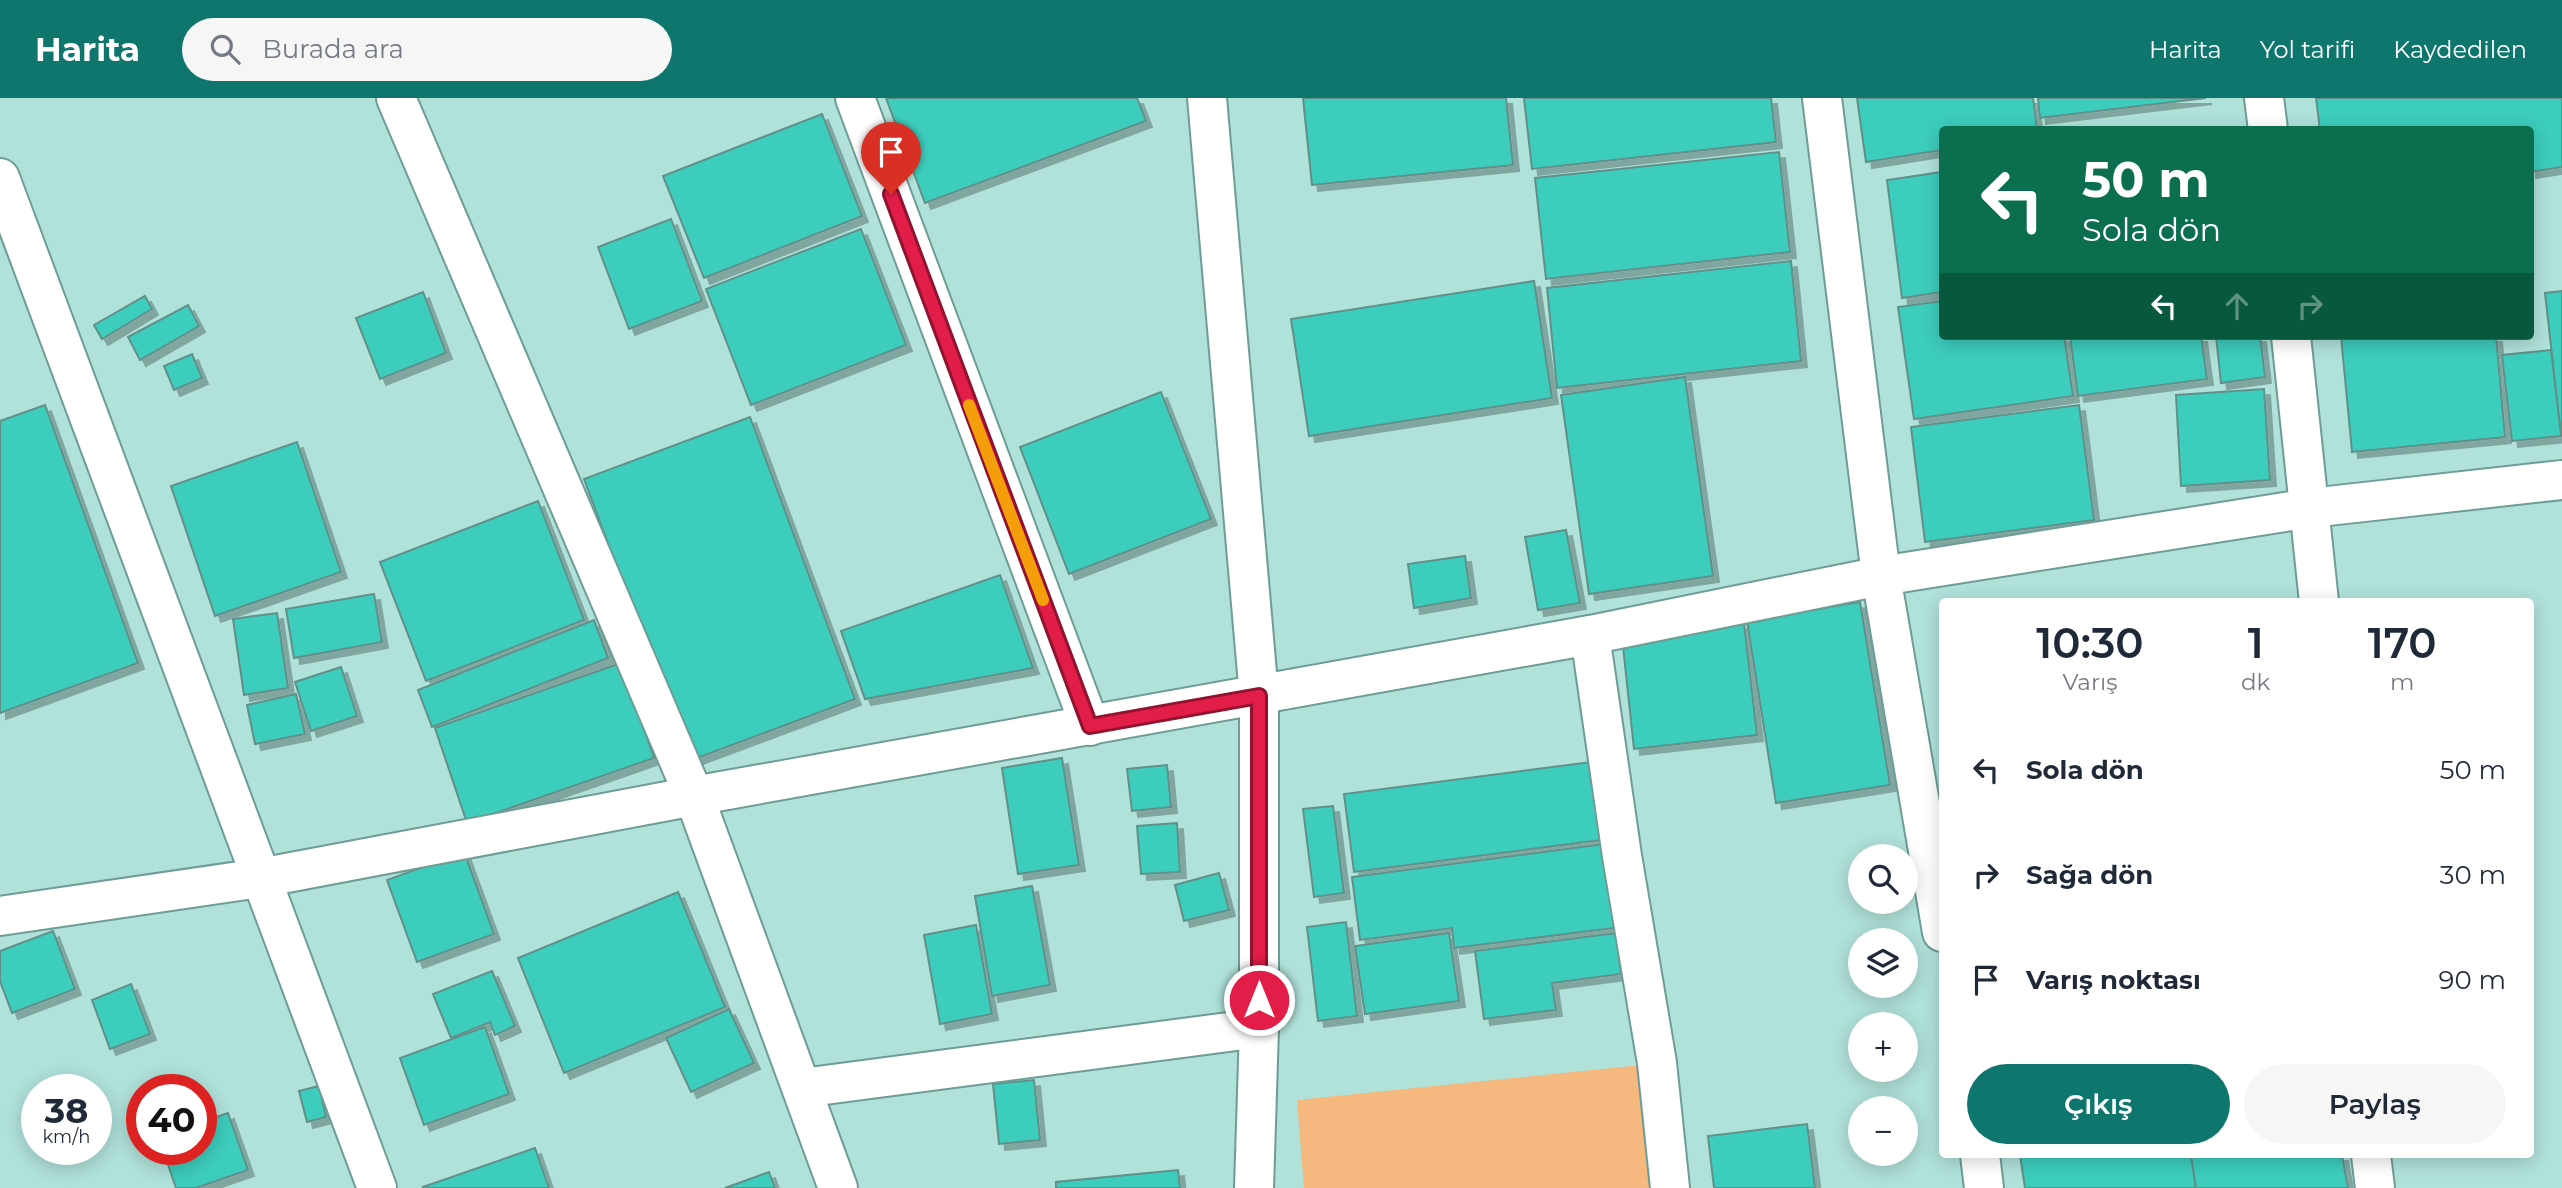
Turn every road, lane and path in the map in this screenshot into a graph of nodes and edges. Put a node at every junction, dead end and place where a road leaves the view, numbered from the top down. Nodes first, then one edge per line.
1 (396, 98) edge
2 (855, 98) edge
3 (1207, 98) edge
4 (1822, 98) edge
5 (2264, 98) edge
6 (2268, 126) edge
7 (0, 178) edge
8 (2291, 340) edge
9 (2562, 480) edge
10 (2310, 508) junction
11 (1881, 576) junction
12 (2319, 598) edge
13 (1590, 635) junction
14 (1259, 696) junction
15 (1090, 726) junction
16 (694, 796) junction
17 (260, 878) junction
18 (1939, 914) edge
19 (0, 916) edge
20 (1259, 1028) junction
21 (802, 1088) junction
22 (1980, 1158) edge
23 (2371, 1158) edge
24 (377, 1188) edge
25 (838, 1188) edge
26 (1254, 1188) edge
27 (1670, 1188) edge
28 (1984, 1188) edge
29 (2375, 1188) edge

1 - 16 street
2 - 15 street
3 - 14 street
4 - 11 street
5 - 6 street
7 - 17 street
8 - 10 street
9 - 10 street
10 - 11 street
10 - 12 street
11 - 13 street
11 - 18 street
13 - 14 street
13 - 27 street
14 - 15 street
14 - 20 street
15 - 16 street
16 - 17 street
16 - 21 street
17 - 19 street
17 - 24 street
20 - 21 street
20 - 26 street
21 - 25 street
22 - 28 street
23 - 29 street

